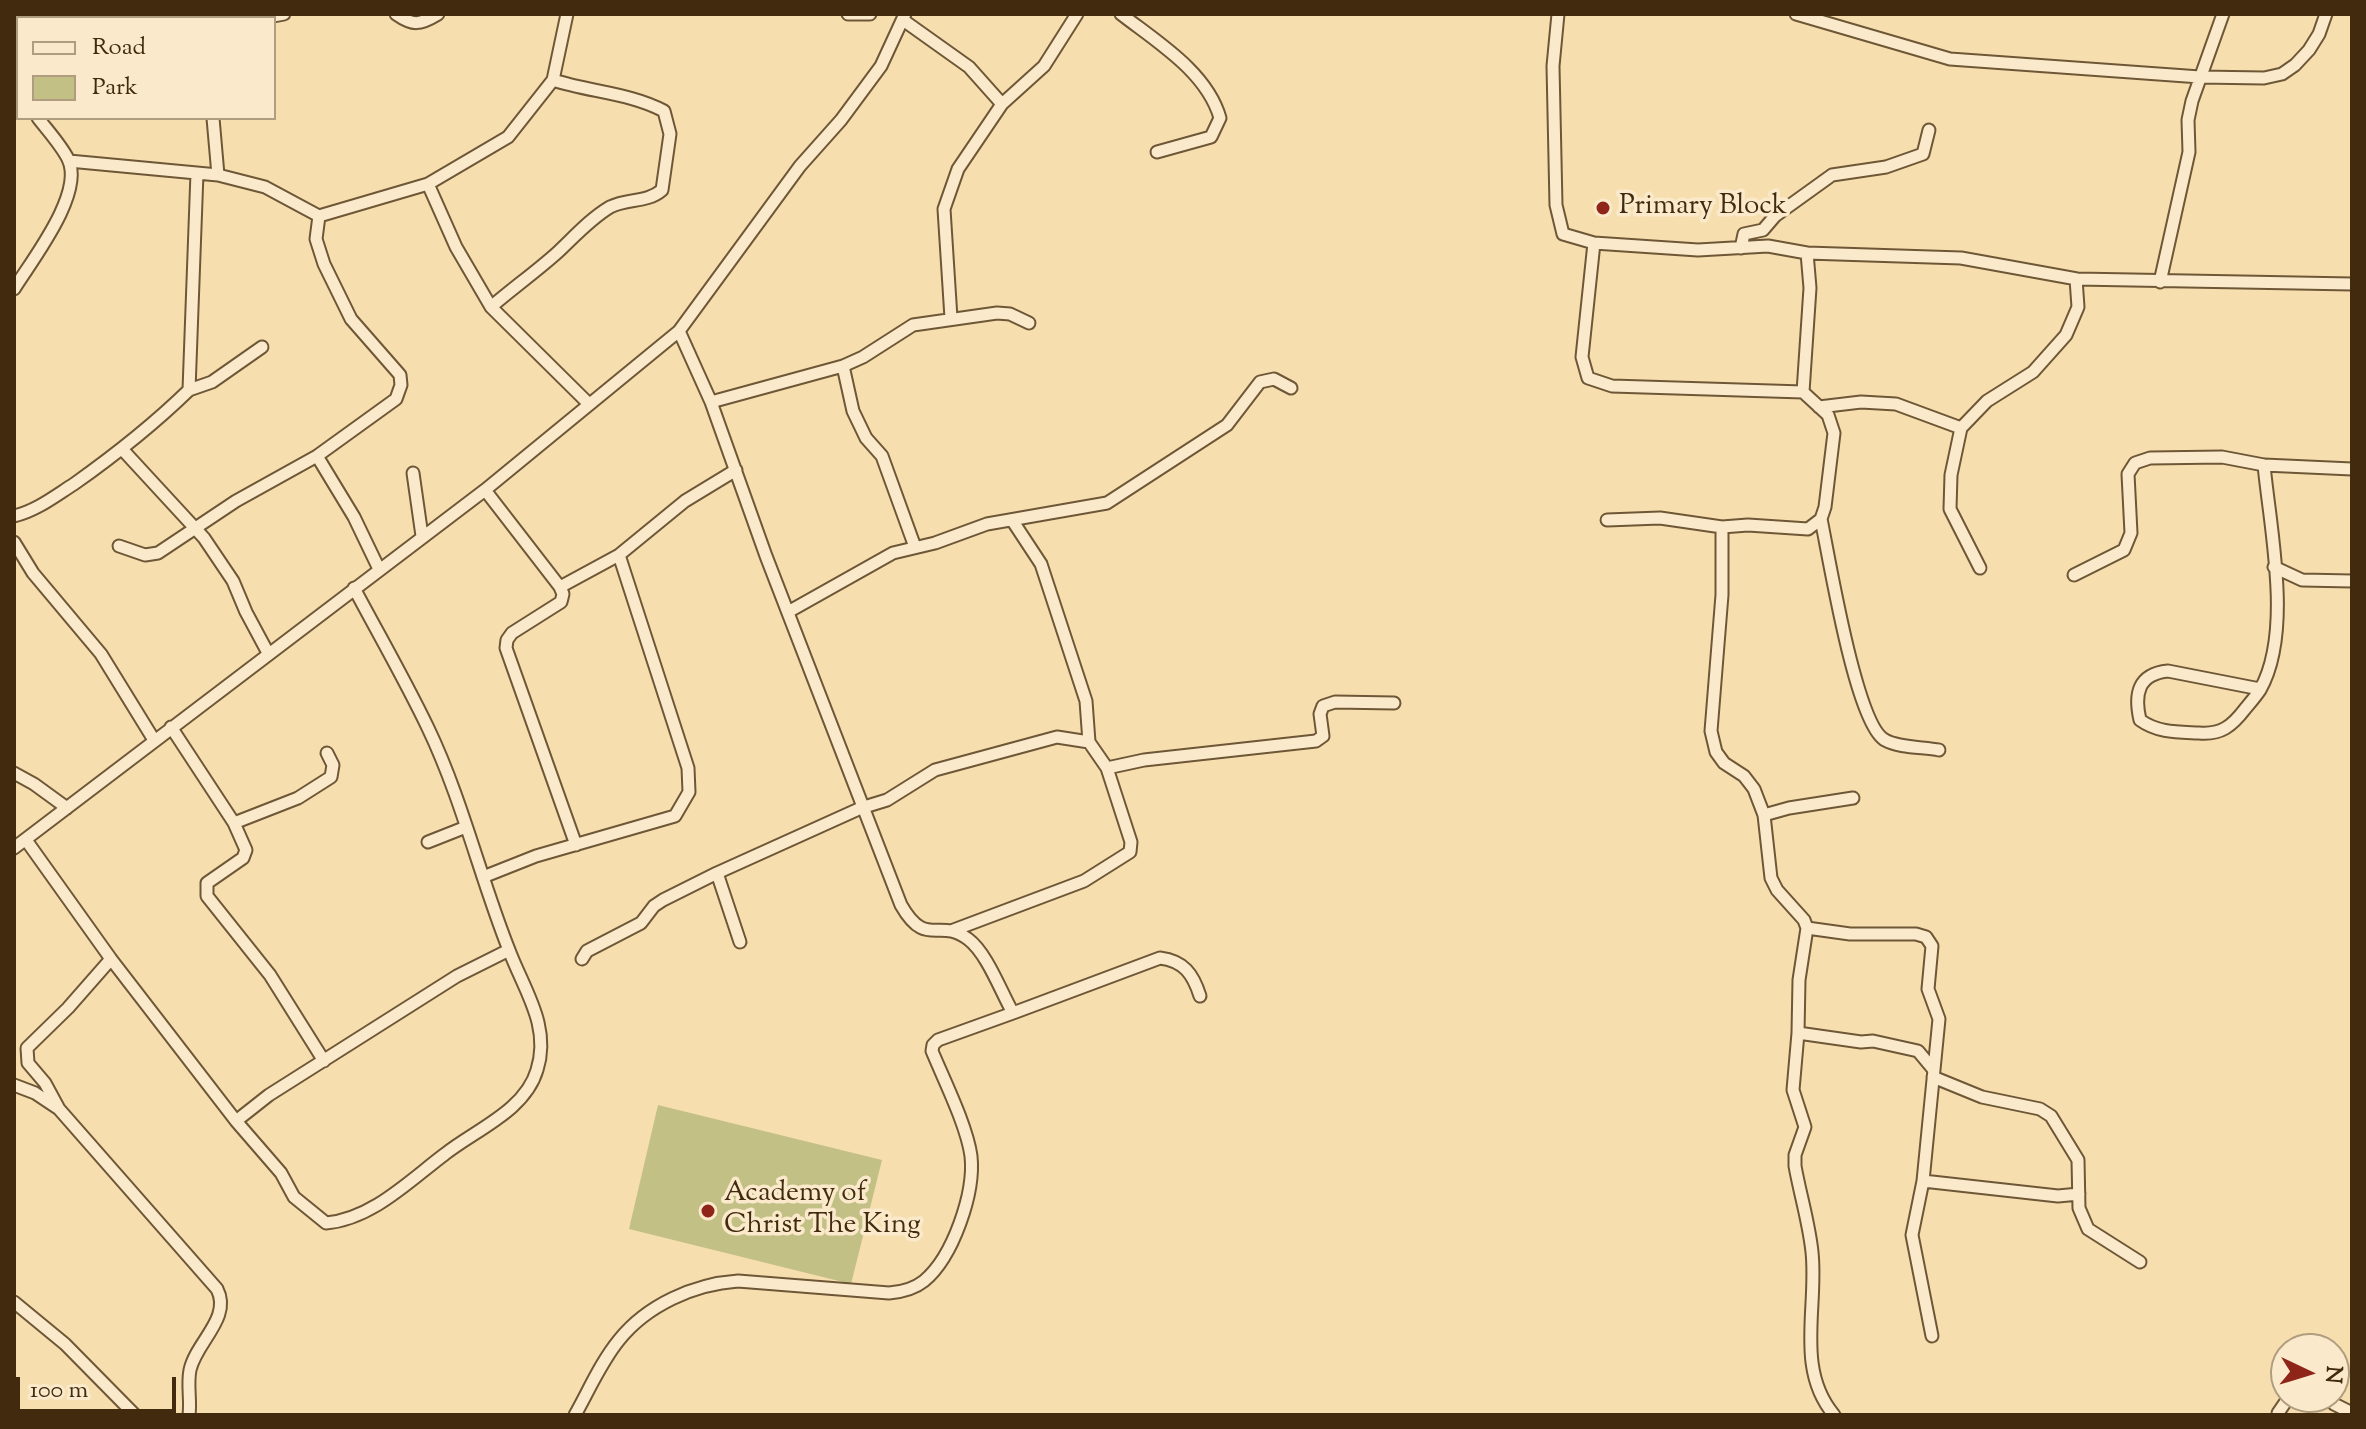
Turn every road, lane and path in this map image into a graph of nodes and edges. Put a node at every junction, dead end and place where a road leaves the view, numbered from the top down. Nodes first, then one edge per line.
1 (396, 14) edge
2 (438, 14) edge
3 (567, 14) edge
4 (848, 14) edge
5 (870, 14) edge
6 (1077, 14) edge
7 (1121, 14) edge
8 (1558, 14) edge
9 (1796, 14) edge
10 (2223, 14) edge
11 (2326, 14) edge
12 (904, 17) edge
13 (2200, 77) junction
14 (553, 80) junction
15 (1002, 104) junction
16 (39, 120) edge
17 (213, 120) edge
18 (1929, 130) dead end
19 (1157, 152) dead end
20 (69, 161) junction
21 (197, 173) junction
22 (218, 175) junction
23 (428, 184) junction
24 (319, 216) junction
25 (1594, 243) junction
26 (1741, 248) junction
27 (1807, 253) junction
28 (2076, 279) junction
29 (2160, 282) junction
30 (2352, 284) edge
31 (14, 289) edge
32 (491, 307) junction
33 (951, 318) junction
34 (1029, 323) dead end
35 (679, 331) junction
36 (262, 347) dead end
37 (843, 366) junction
38 (1291, 388) dead end
39 (189, 390) junction
40 (1803, 392) junction
41 (711, 402) junction
42 (589, 404) junction
43 (1819, 407) junction
44 (1961, 428) junction
45 (122, 449) junction
46 (317, 456) junction
47 (2264, 465) junction
48 (2352, 469) edge
49 (736, 470) junction
50 (413, 473) dead end
51 (485, 490) junction
52 (14, 516) edge
53 (1821, 519) junction
54 (1012, 520) junction
55 (1607, 520) dead end
56 (1722, 527) junction
57 (194, 528) junction
58 (422, 536) junction
59 (14, 542) edge
60 (119, 546) dead end
61 (915, 547) junction
62 (619, 555) junction
63 (2274, 567) junction
64 (1980, 568) dead end
65 (379, 569) junction
66 (2074, 575) dead end
67 (2352, 581) edge
68 (560, 587) junction
69 (354, 588) junction
70 (788, 612) junction
71 (268, 653) junction
72 (2260, 689) junction
73 (1394, 703) dead end
74 (171, 727) junction
75 (154, 740) junction
76 (1089, 742) junction
77 (1939, 750) dead end
78 (327, 753) dead end
79 (1107, 768) junction
80 (14, 773) edge
81 (1853, 798) dead end
82 (67, 808) junction
83 (861, 808) junction
84 (1764, 815) junction
85 (234, 823) junction
86 (466, 827) junction
87 (26, 840) junction
88 (428, 842) dead end
89 (576, 845) junction
90 (14, 848) edge
91 (717, 873) junction
92 (483, 877) junction
93 (1807, 928) junction
94 (951, 931) junction
95 (740, 942) dead end
96 (509, 950) junction
97 (111, 959) junction
98 (582, 959) dead end
99 (1200, 996) dead end
100 (1013, 1013) junction
101 (1798, 1033) junction
102 (324, 1061) junction
103 (1933, 1073) junction
104 (14, 1085) edge
105 (59, 1109) junction
106 (236, 1121) junction
107 (1923, 1181) junction
108 (2079, 1194) junction
109 (2140, 1262) dead end
110 (14, 1302) edge
111 (1932, 1336) dead end
112 (135, 1415) edge
113 (189, 1415) edge
114 (575, 1415) edge
115 (1834, 1415) edge

1 - 2 street
3 - 14 street
4 - 5 street
6 - 15 street
7 - 19 street
8 - 25 street
9 - 13 street
10 - 13 street
11 - 13 street
12 - 15 street
12 - 35 street
13 - 29 street
14 - 23 street
14 - 32 street
15 - 33 street
16 - 20 street
17 - 22 street
18 - 26 street
20 - 21 street
20 - 31 street
21 - 22 street
21 - 39 street
22 - 24 street
23 - 24 street
23 - 32 street
24 - 46 street
25 - 26 street
25 - 40 street
26 - 27 street
27 - 28 street
27 - 40 street
28 - 29 street
28 - 44 street
29 - 30 street
32 - 42 street
33 - 34 street
33 - 37 street
35 - 41 street
35 - 42 street
36 - 39 street
37 - 41 street
37 - 61 street
38 - 54 street
39 - 45 street
40 - 43 street
41 - 49 street
42 - 51 street
43 - 44 street
43 - 53 street
44 - 64 street
45 - 52 street
45 - 57 street
46 - 57 street
46 - 65 street
47 - 48 street
47 - 63 street
47 - 66 street
49 - 62 street
49 - 70 street
50 - 58 street
51 - 58 street
51 - 68 street
53 - 56 street
53 - 77 street
54 - 61 street
54 - 76 street
55 - 56 street
56 - 84 street
57 - 60 street
57 - 71 street
58 - 65 street
59 - 75 street
61 - 70 street
62 - 68 street
62 - 89 street
63 - 67 street
63 - 72 street
65 - 69 street
68 - 89 street
69 - 71 street
69 - 86 street
70 - 83 street
71 - 74 street
72 - 72 street
73 - 79 street
74 - 75 street
74 - 85 street
75 - 82 street
76 - 79 street
76 - 83 street
78 - 85 street
79 - 94 street
80 - 82 street
81 - 84 street
82 - 87 street
83 - 91 street
83 - 94 street
84 - 93 street
85 - 102 street
86 - 88 street
86 - 92 street
87 - 90 street
87 - 97 street
89 - 92 street
91 - 95 street
91 - 98 street
92 - 96 street
93 - 101 street
93 - 103 street
94 - 100 street
96 - 102 street
96 - 106 street
97 - 105 street
97 - 106 street
99 - 100 street
100 - 114 street
101 - 103 street
101 - 115 street
102 - 106 street
103 - 107 street
103 - 108 street
104 - 105 street
105 - 113 street
107 - 108 street
107 - 111 street
108 - 109 street
110 - 112 street

